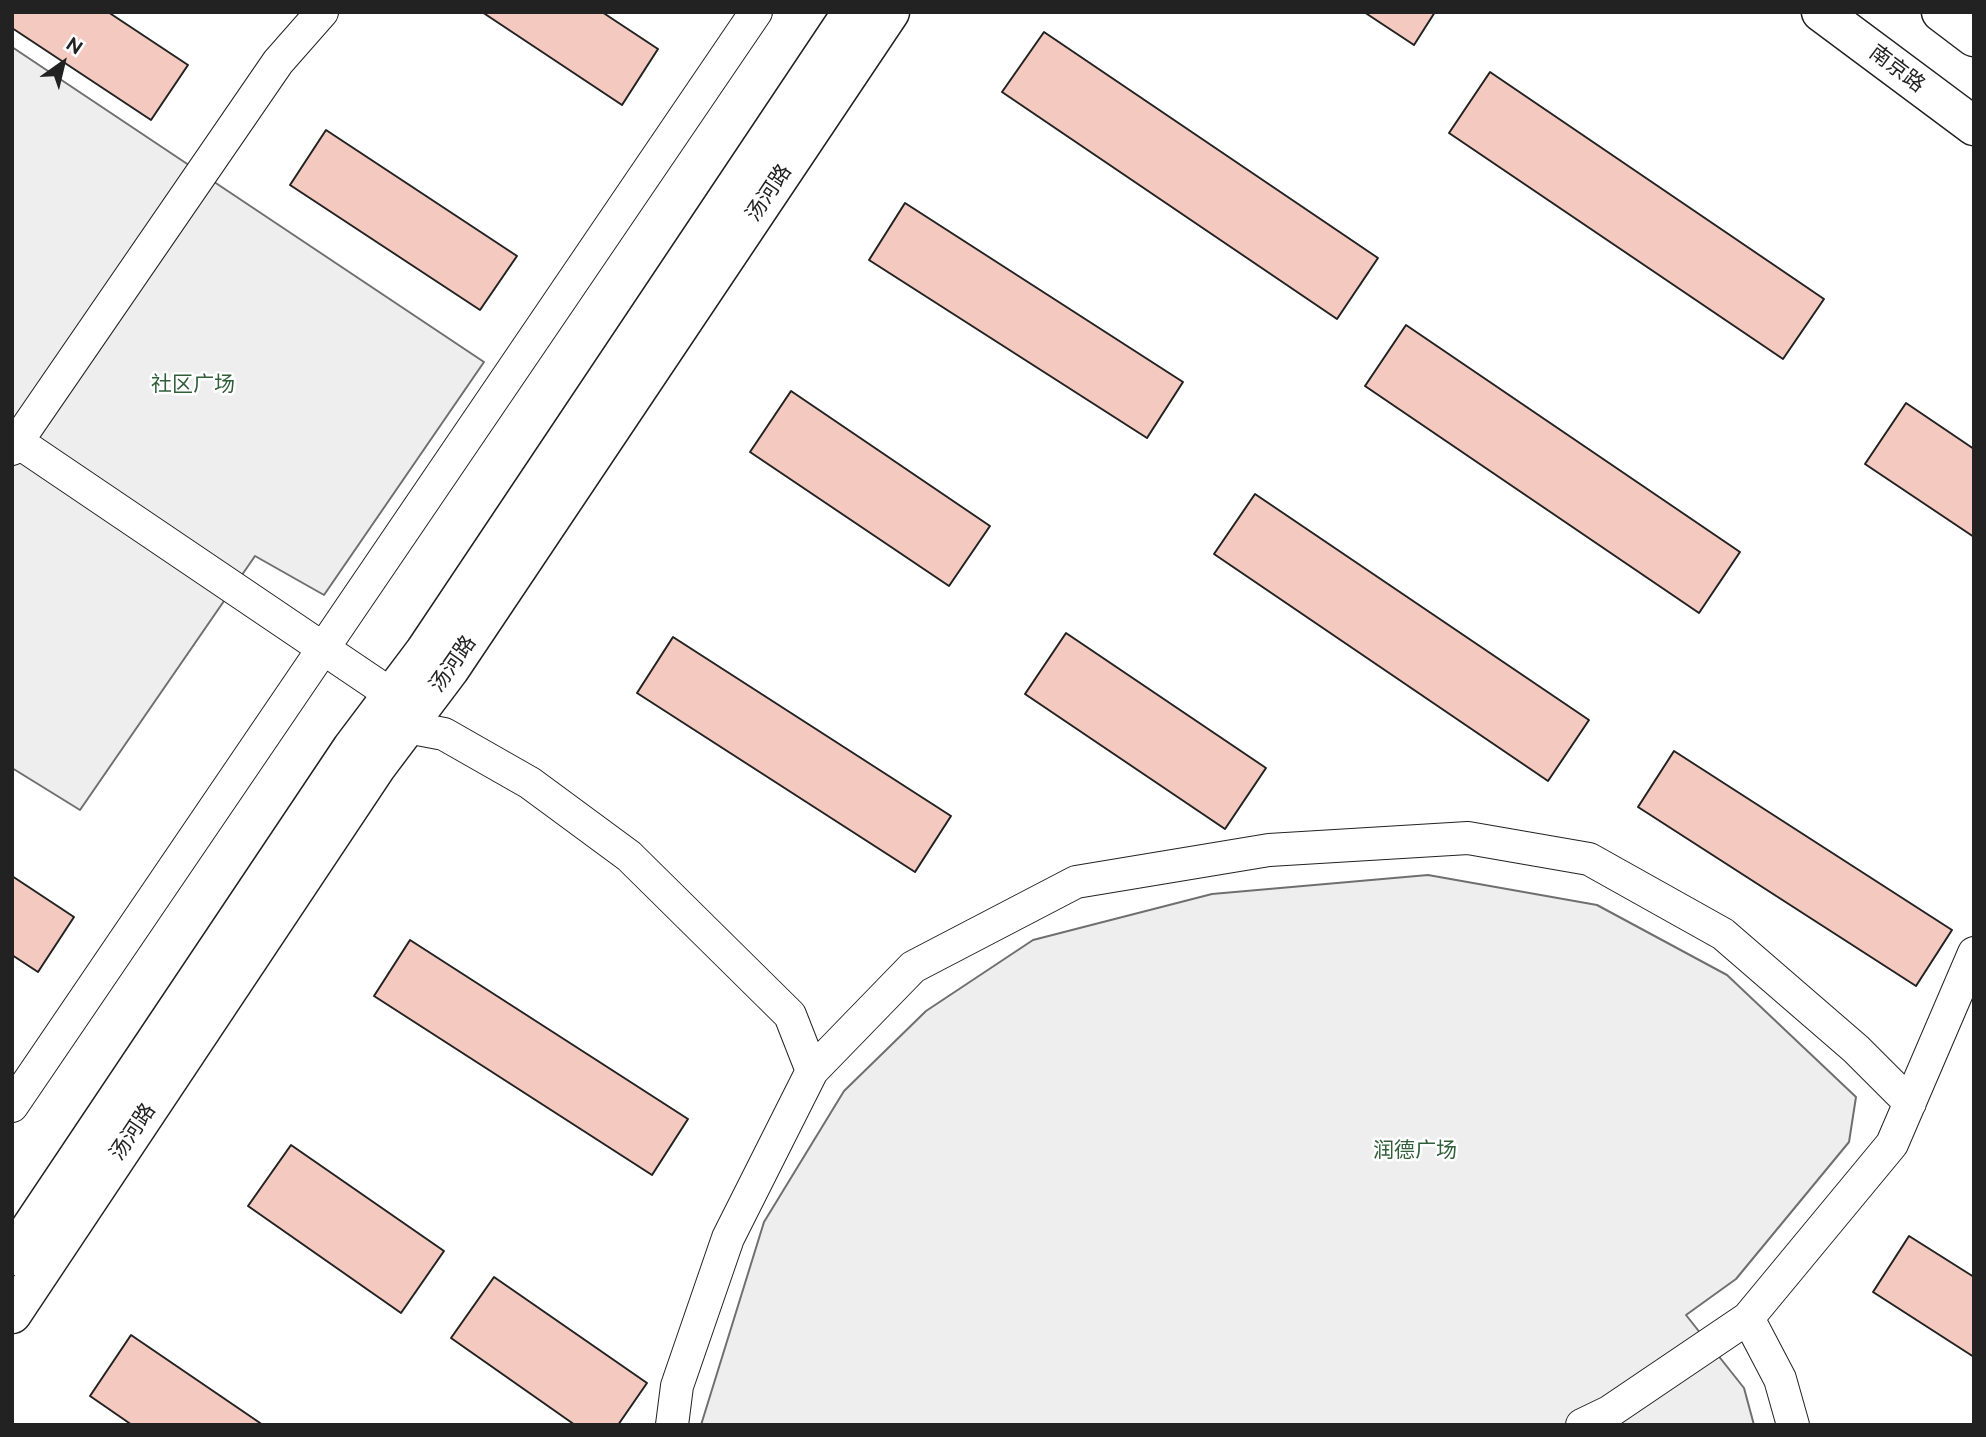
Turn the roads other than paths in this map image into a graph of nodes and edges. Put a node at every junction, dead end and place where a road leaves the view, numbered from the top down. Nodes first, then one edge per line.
1 (322, 12) edge
2 (756, 12) edge
3 (852, 12) edge
4 (890, 12) edge
5 (1821, 12) edge
6 (1941, 12) edge
7 (1974, 37) edge
8 (1974, 126) edge
9 (14, 443) edge
10 (324, 650) junction
11 (399, 711) junction
12 (1974, 953) edge
13 (812, 1071) junction
14 (1910, 1103) junction
15 (12, 1106) edge
16 (12, 1256) edge
17 (12, 1314) edge
18 (1748, 1318) junction
19 (672, 1425) edge
20 (1583, 1425) edge
21 (1793, 1425) edge

1 - 9 street
2 - 10 street
3 - 11 main road, 汤河路
4 - 11 main road, 汤河路
5 - 8 main road, 南京路
6 - 7 main road
9 - 10 street
10 - 11 street
10 - 15 street
11 - 13 street
11 - 16 main road, 汤河路
11 - 17 main road, 汤河路
12 - 14 street
13 - 14 street
13 - 19 street
14 - 18 street
18 - 20 street
18 - 21 street

